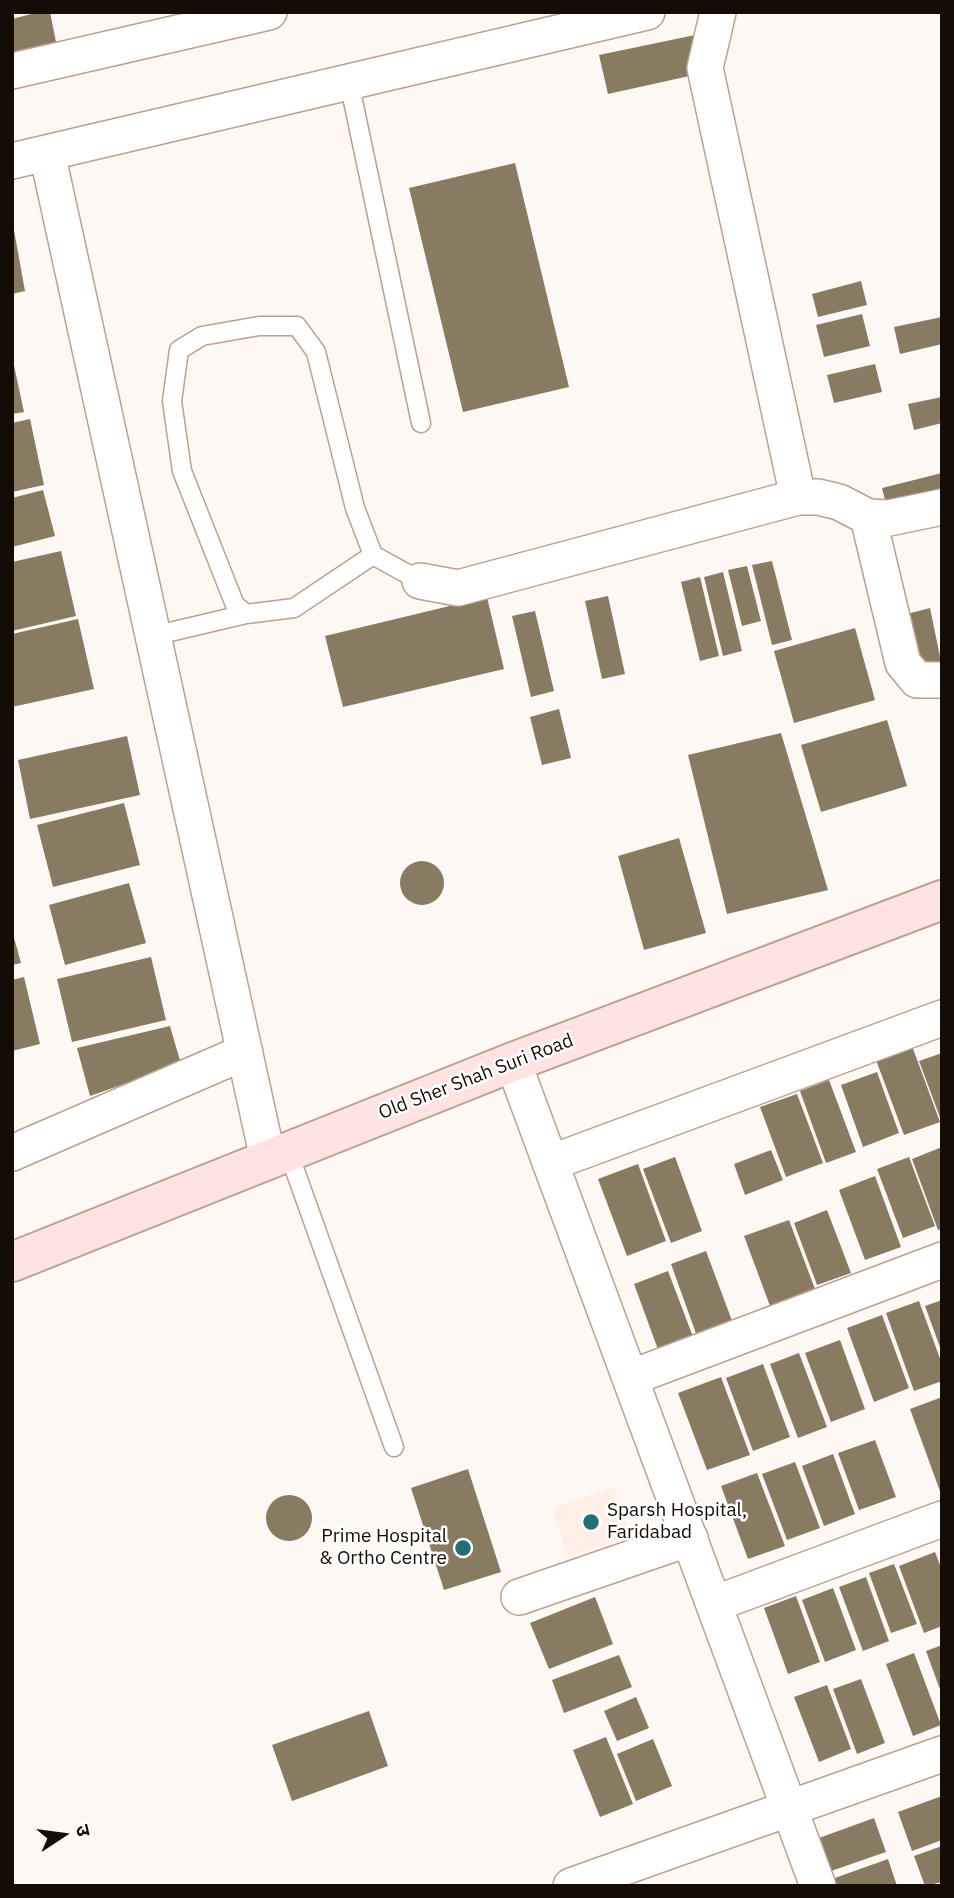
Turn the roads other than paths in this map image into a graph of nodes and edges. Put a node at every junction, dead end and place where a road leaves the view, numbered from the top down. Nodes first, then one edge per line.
1 (269, 12) edge
2 (647, 12) edge
3 (718, 12) edge
4 (144, 26) edge
5 (12, 71) edge
6 (349, 82) junction
7 (47, 153) junction
8 (12, 161) edge
9 (421, 423) dead end
10 (798, 497) junction
11 (942, 507) edge
12 (868, 517) junction
13 (373, 555) junction
14 (420, 581) joint
15 (246, 614) junction
16 (153, 636) junction
17 (942, 680) edge
18 (942, 900) edge
19 (942, 1018) edge
20 (245, 1052) junction
21 (513, 1062) junction
22 (12, 1153) edge
23 (278, 1155) junction
24 (550, 1163) junction
25 (942, 1260) edge
26 (12, 1262) edge
27 (630, 1378) junction
28 (394, 1447) dead end
29 (942, 1519) edge
30 (690, 1538) junction
31 (519, 1597) dead end
32 (714, 1604) junction
33 (942, 1754) edge
34 (790, 1808) junction
35 (571, 1886) edge
36 (818, 1886) edge

1 - 4 street
2 - 6 street
3 - 10 street
4 - 5 street
6 - 7 street
6 - 9 lane
7 - 8 street
7 - 16 street
10 - 12 street
10 - 14 street
11 - 12 street
12 - 17 street
13 - 14 lane
13 - 15 lane
13 - 15 lane
15 - 16 lane
16 - 20 street
18 - 21 street, Old Sher Shah Suri Road
19 - 24 street
20 - 22 street
20 - 23 street
21 - 23 street, Old Sher Shah Suri Road
21 - 24 street
23 - 26 street, Old Sher Shah Suri Road
23 - 28 lane
24 - 27 street
25 - 27 street
27 - 30 street
29 - 32 street
30 - 31 street
30 - 32 street
32 - 34 street
33 - 34 street
34 - 35 street
34 - 36 street

